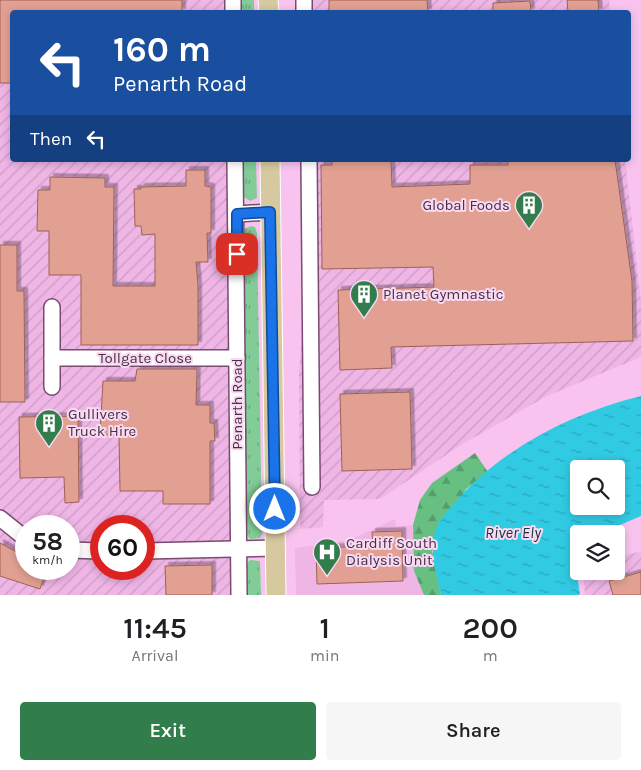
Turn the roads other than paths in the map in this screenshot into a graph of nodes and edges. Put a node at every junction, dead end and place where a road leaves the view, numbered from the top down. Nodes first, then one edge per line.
1 (235, 162) edge
2 (270, 162) edge
3 (309, 162) edge
4 (270, 212) junction
5 (237, 214) junction
6 (52, 307) dead end
7 (52, 358) junction
8 (237, 358) junction
9 (52, 388) dead end
10 (312, 487) dead end
11 (0, 518) edge
12 (15, 530) edge
13 (275, 548) junction
14 (238, 550) junction
15 (155, 551) edge
16 (239, 595) edge
17 (276, 595) edge

1 - 5 street, Penarth Road
2 - 4 main road
3 - 10 street
4 - 5 street
4 - 13 main road
5 - 8 street, Penarth Road
6 - 7 street
7 - 8 street, Tollgate Close
7 - 9 street
8 - 14 street, Penarth Road
11 - 12 street
13 - 14 street
13 - 17 main road
14 - 15 street
14 - 16 street, Penarth Road

